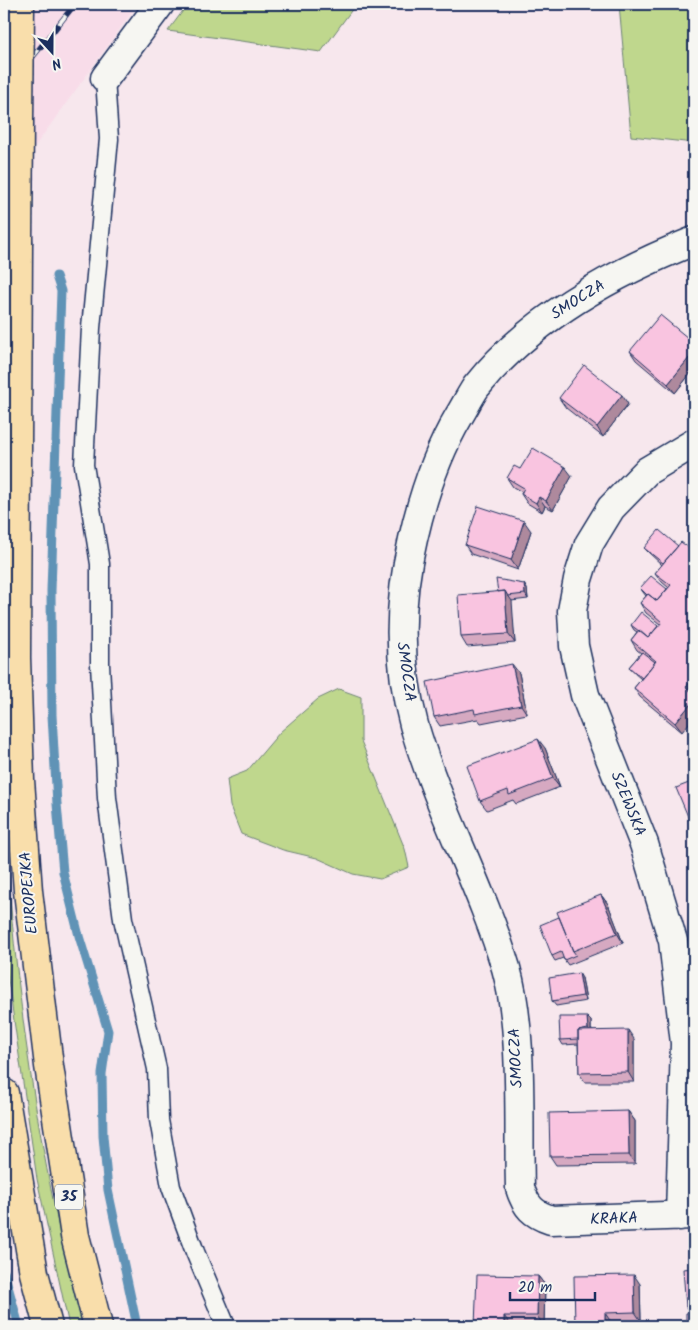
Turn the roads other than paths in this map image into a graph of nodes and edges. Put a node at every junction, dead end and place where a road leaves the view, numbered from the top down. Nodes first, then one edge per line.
1 (20, 4) edge
2 (160, 4) edge
3 (105, 78) joint
4 (694, 241) edge
5 (694, 443) edge
6 (4, 1093) edge
7 (535, 1214) joint
8 (687, 1216) edge
9 (48, 1326) edge
10 (98, 1326) edge
11 (226, 1326) edge

1 - 10 main road, EUROPEJKA / 35, bridge
2 - 3 street
3 - 11 lane
4 - 7 street, SMOCZA
5 - 8 street, SZEWSKA
6 - 9 main road
7 - 8 street, KRAKA

